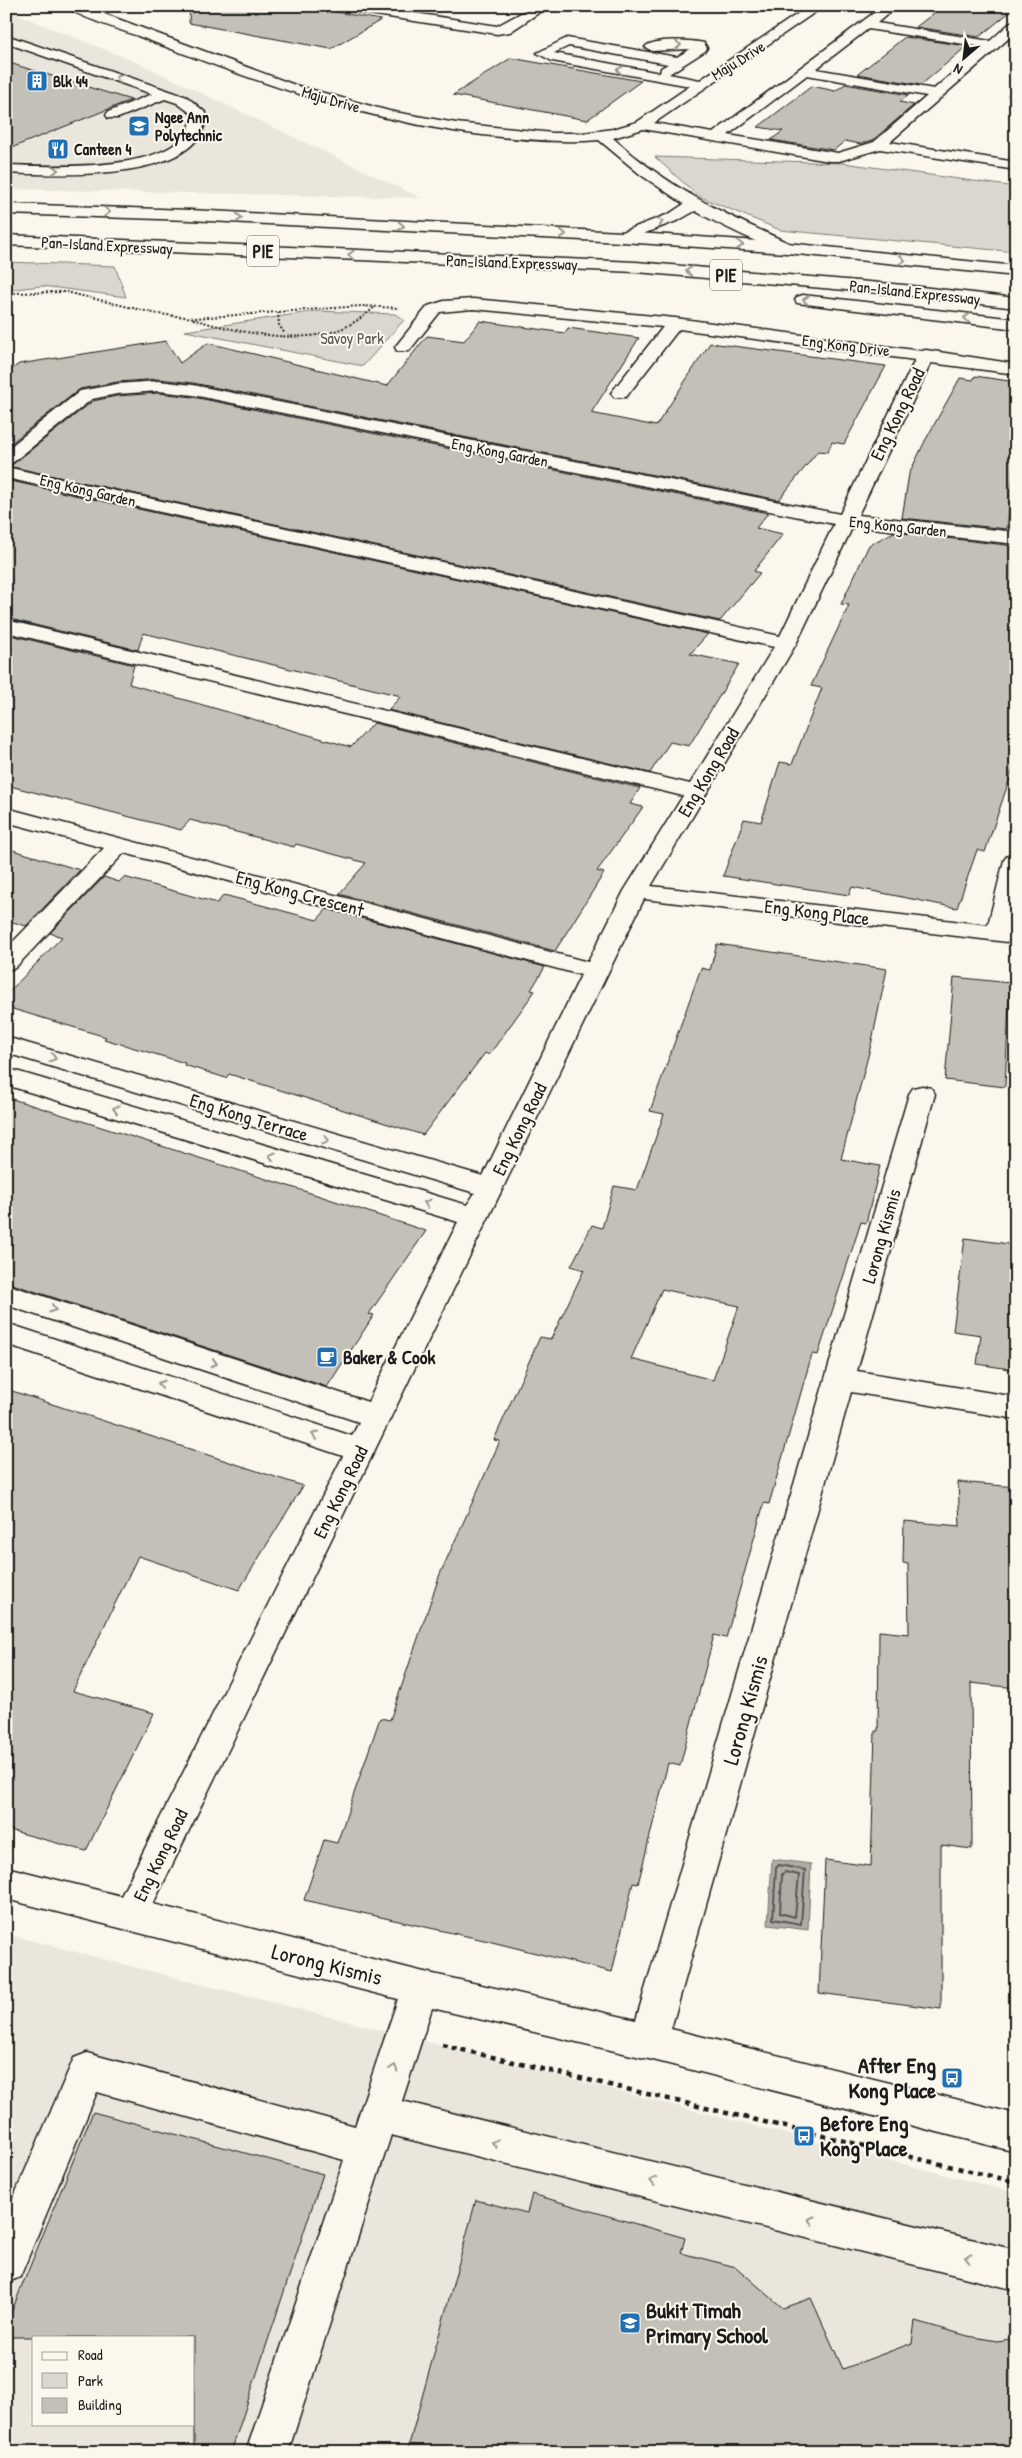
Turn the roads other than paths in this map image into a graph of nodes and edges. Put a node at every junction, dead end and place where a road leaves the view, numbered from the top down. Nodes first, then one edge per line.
1 (71, 6) edge
2 (344, 6) edge
3 (543, 6) edge
4 (818, 6) edge
5 (891, 6) edge
6 (116, 10) dead end
7 (99, 16) junction
8 (866, 25) junction
9 (1016, 25) edge
10 (6, 39) edge
11 (1016, 40) edge
12 (997, 41) junction
13 (620, 51) junction
14 (680, 62) junction
15 (805, 71) junction
16 (658, 76) junction
17 (700, 84) junction
18 (164, 94) junction
19 (938, 94) junction
20 (113, 115) dead end
21 (642, 125) junction
22 (603, 136) junction
23 (715, 138) junction
24 (879, 145) junction
25 (1016, 166) edge
26 (6, 169) edge
27 (692, 202) junction
28 (6, 209) edge
29 (622, 236) junction
30 (6, 240) edge
31 (787, 248) junction
32 (434, 258) junction
33 (1016, 271) edge
34 (596, 281) dead end
35 (787, 299) dead end
36 (1016, 303) edge
37 (675, 323) junction
38 (1016, 324) edge
39 (402, 347) dead end
40 (926, 355) junction
41 (1016, 369) edge
42 (620, 393) dead end
43 (6, 459) edge
44 (6, 472) edge
45 (847, 521) junction
46 (1016, 538) edge
47 (6, 626) edge
48 (786, 644) junction
49 (695, 792) junction
50 (6, 815) edge
51 (119, 845) junction
52 (1016, 860) edge
53 (636, 891) junction
54 (1007, 935) edge
55 (6, 963) edge
56 (594, 971) junction
57 (6, 1045) edge
58 (6, 1076) edge
59 (922, 1094) dead end
60 (491, 1188) junction
61 (474, 1216) junction
62 (6, 1294) edge
63 (6, 1333) edge
64 (840, 1379) junction
65 (1016, 1408) edge
66 (376, 1416) junction
67 (361, 1450) junction
68 (6, 1884) edge
69 (130, 1914) junction
70 (420, 1988) junction
71 (648, 2041) junction
72 (373, 2131) junction
73 (1016, 2133) edge
74 (6, 2263) edge
75 (1016, 2270) edge
76 (266, 2452) edge

1 - 7 main road, Maju Drive
2 - 3 main road
4 - 17 main road, Maju Drive
5 - 8 main road
6 - 7 main road
7 - 22 main road, Maju Drive
8 - 12 main road
8 - 15 main road
9 - 12 main road
18 -> 10 main road
11 - 12 main road
12 - 19 main road
13 - 14 main road
13 -> 14 main road
16 -> 13 main road
14 - 16 main road
15 - 19 main road
15 - 23 main road
16 - 17 main road
17 - 21 main road, Maju Drive
18 - 20 main road
26 -> 18 main road
19 - 24 main road
21 - 22 main road, Maju Drive
21 - 23 main road
22 - 27 main road
23 - 24 main road
24 - 25 main road
29 -> 27 main road
27 - 31 main road
28 -> 29 main road, Pan-Island Expressway / PIE
29 -> 31 main road, Pan-Island Expressway / PIE
32 -> 30 main road, Pan-Island Expressway / PIE
31 -> 33 main road, Pan-Island Expressway / PIE
32 - 34 main road
36 -> 32 main road, Pan-Island Expressway / PIE
38 -> 35 main road
37 - 39 main road, Eng Kong Drive
37 - 40 main road, Eng Kong Drive
37 - 42 main road
40 - 41 main road, Eng Kong Drive
40 - 45 main road, Eng Kong Road
43 - 45 main road, Eng Kong Garden
44 - 48 main road, Eng Kong Garden
45 - 46 main road, Eng Kong Garden
45 - 48 main road, Eng Kong Road
47 - 49 main road
48 - 49 main road, Eng Kong Road
49 - 53 main road, Eng Kong Road
50 - 51 main road, Eng Kong Crescent
51 - 55 main road
51 - 56 main road, Eng Kong Crescent
52 - 54 main road, Eng Kong Place
53 - 54 main road, Eng Kong Place
53 - 56 main road, Eng Kong Road
56 - 60 main road, Eng Kong Road
57 -> 60 main road, Eng Kong Terrace
61 -> 58 main road, Eng Kong Terrace
59 - 64 main road, Lorong Kismis
60 - 61 main road, Eng Kong Road
61 - 66 main road, Eng Kong Road
62 -> 66 main road
67 -> 63 main road
64 - 65 main road
64 - 71 main road, Lorong Kismis
66 - 67 main road, Eng Kong Road
67 - 69 main road, Eng Kong Road
68 - 69 main road, Lorong Kismis
69 - 70 main road, Lorong Kismis
70 - 71 main road, Lorong Kismis
72 -> 70 main road
71 - 73 main road, Lorong Kismis
72 - 74 main road
75 -> 72 main road
72 - 76 main road

